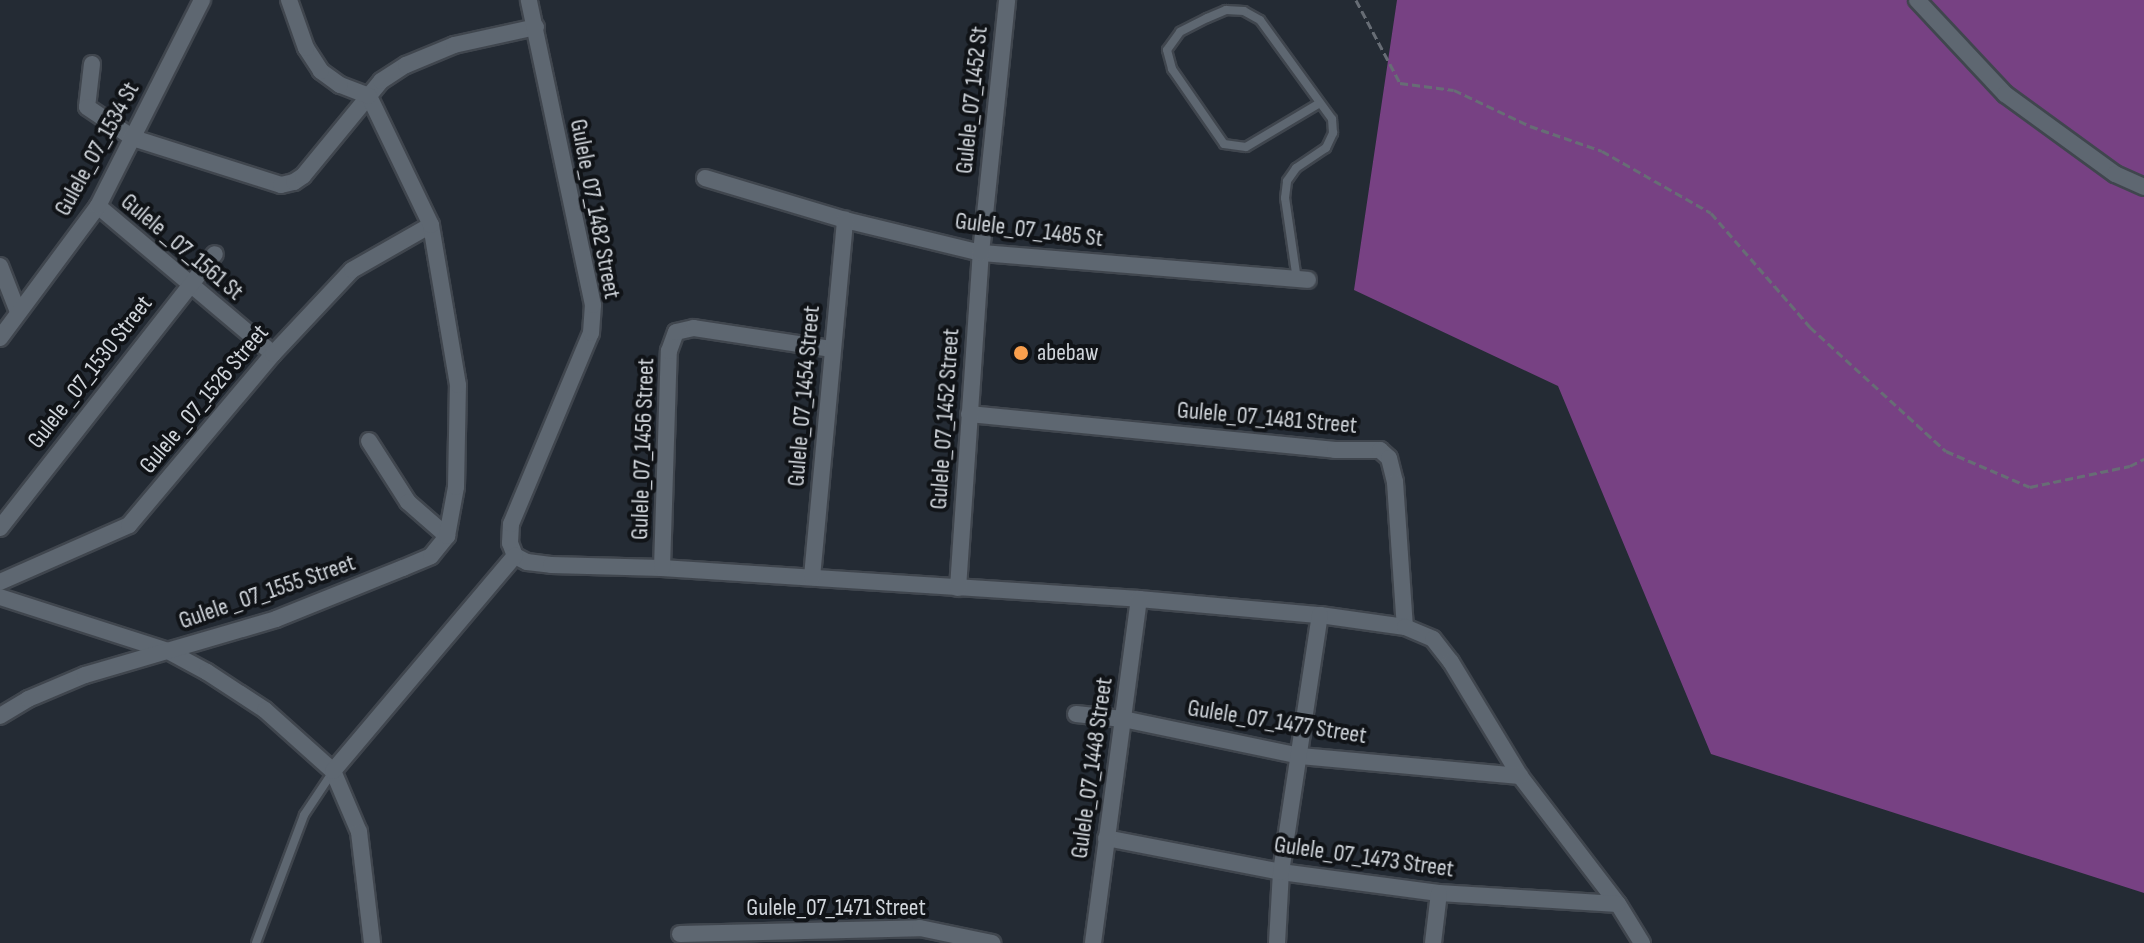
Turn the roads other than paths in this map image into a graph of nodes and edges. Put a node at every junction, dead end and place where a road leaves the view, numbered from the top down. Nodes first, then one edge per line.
1 (202, 0) edge
2 (289, 0) edge
3 (529, 0) edge
4 (1007, 0) edge
5 (1917, 0) edge
6 (536, 27) junction
7 (92, 64) dead end
8 (369, 96) junction
9 (1318, 104) junction
10 (133, 138) junction
11 (705, 178) dead end
12 (2144, 187) edge
13 (98, 206) junction
14 (845, 220) junction
15 (431, 225) junction
16 (981, 253) junction
17 (215, 254) dead end
18 (0, 266) edge
19 (1302, 280) joint
20 (188, 284) junction
21 (18, 312) junction
22 (0, 338) edge
23 (832, 349) junction
24 (273, 354) junction
25 (969, 414) junction
26 (369, 441) dead end
27 (0, 528) edge
28 (447, 536) junction
29 (515, 556) junction
30 (662, 568) junction
31 (812, 577) junction
32 (0, 582) edge
33 (958, 588) junction
34 (0, 597) edge
35 (1139, 599) junction
36 (1320, 615) junction
37 (1405, 627) junction
38 (168, 651) junction
39 (1076, 714) dead end
40 (0, 716) edge
41 (1123, 719) junction
42 (1300, 756) junction
43 (333, 771) junction
44 (1520, 776) junction
45 (1106, 838) junction
46 (1281, 872) junction
47 (1439, 893) junction
48 (1618, 904) junction
49 (680, 934) dead end
50 (920, 936) edge
51 (782, 937) edge
52 (256, 943) edge
53 (372, 943) edge
54 (992, 943) edge
55 (1093, 943) edge
56 (1277, 943) edge
57 (1433, 943) edge
58 (1642, 943) edge

1 - 10 street, Gulele_07_1534 St
2 - 8 street
3 - 6 street, Gulele_07_1482 Street
4 - 16 street, Gulele_07_1452 St
5 - 12 street
6 - 8 street
6 - 29 street, Gulele_07_1482 Street
7 - 10 street
8 - 10 street
8 - 15 street
9 - 9 lane
9 - 19 lane
10 - 13 street, Gulele_07_1534 St
11 - 14 street, Gulele_07_1485 St
13 - 20 street, Gulele _07_1561 St
13 - 21 street, Gulele_07_1534 St
14 - 16 street, Gulele_07_1485 St
14 - 23 street, Gulele_07_1454 Street
15 - 24 street, Gulele _07_1526 Street
15 - 28 street
16 - 19 street, Gulele_07_1485 St
16 - 25 street, Gulele_07_1452 Street
17 - 20 street, Gulele _07_1530 Street
18 - 21 street
20 - 24 street, Gulele _07_1561 St
20 - 27 street, Gulele _07_1530 Street
21 - 22 street, Gulele_07_1534 St
23 - 30 street, Gulele_07_1456 Street
23 - 31 street, Gulele_07_1454 Street
24 - 32 street, Gulele _07_1526 Street
25 - 33 street, Gulele_07_1452 Street
25 - 37 street, Gulele_07_1481 Street
26 - 28 street
28 - 38 street, Gulele _07_1555 Street
29 - 30 street
29 - 43 street
30 - 31 street
31 - 33 street
33 - 35 street
34 - 38 street, Gulele _07_1555 Street
35 - 36 street
35 - 41 street, Gulele_07_1448 Street
36 - 37 street
36 - 42 street
37 - 44 street
38 - 40 street
38 - 43 street
39 - 41 street, Gulele_07_1477 Street
41 - 42 street, Gulele_07_1477 Street
41 - 45 street, Gulele_07_1448 Street
42 - 44 street, Gulele_07_1477 Street
42 - 46 street
43 - 52 lane
43 - 53 street
44 - 48 street
45 - 46 street, Gulele_07_1473 Street
45 - 55 street, Gulele_07_1448 Street
46 - 47 street, Gulele_07_1473 Street
46 - 56 street
47 - 48 street, Gulele_07_1473 Street
47 - 57 street
48 - 58 street
49 - 51 street, Gulele_07_1471 Street
50 - 51 street, Gulele_07_1471 Street
50 - 54 street, Gulele_07_1471 Street

